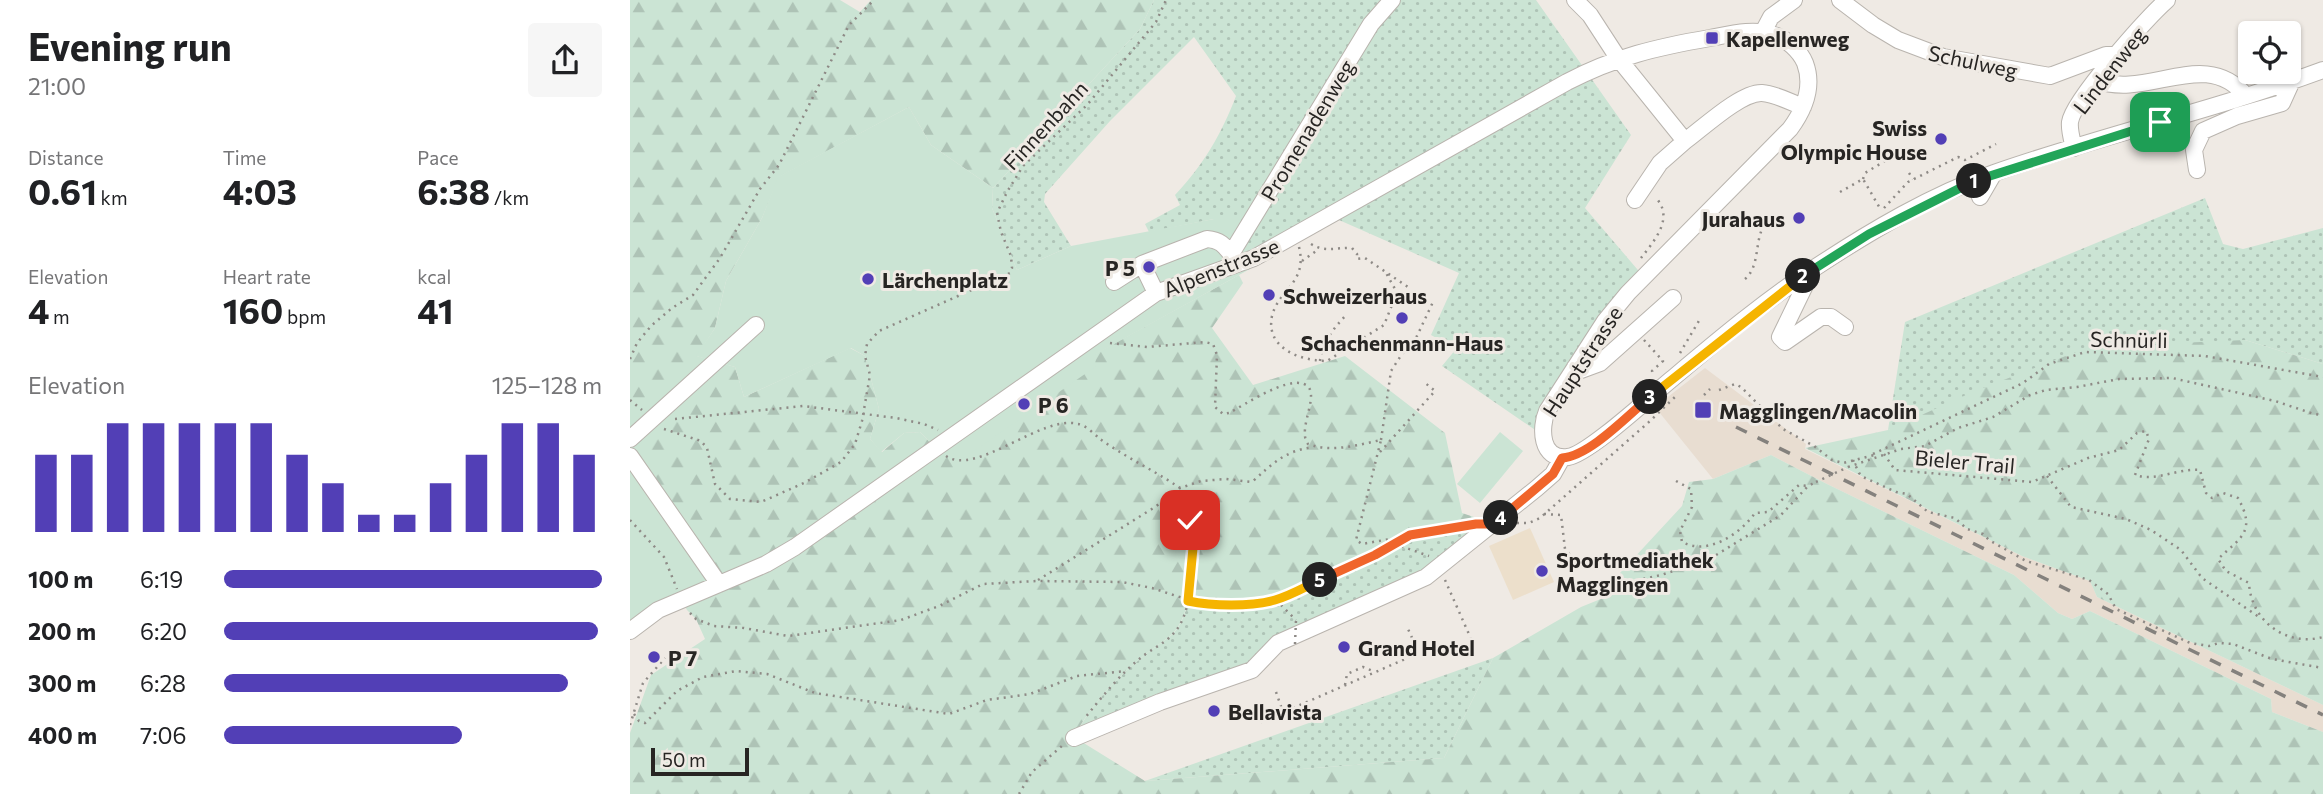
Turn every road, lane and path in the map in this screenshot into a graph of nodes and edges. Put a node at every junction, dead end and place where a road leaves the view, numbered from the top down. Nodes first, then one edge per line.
1 (874, 0) edge
2 (1166, 0) edge
3 (1392, 0) edge
4 (1575, 0) edge
5 (1794, 0) edge
6 (1840, 0) edge
7 (2167, 0) edge
8 (1763, 32) junction
9 (2117, 55) junction
10 (1618, 58) junction
11 (2323, 70) edge
12 (2301, 79) edge
13 (2096, 80) junction
14 (2285, 84) edge
15 (2291, 84) edge
16 (2246, 96) junction
17 (1803, 107) junction
18 (1685, 141) junction
19 (1996, 144) dead end
20 (2074, 148) junction
21 (1885, 161) dead end
22 (2197, 170) dead end
23 (1909, 173) dead end
24 (1994, 173) junction
25 (1863, 178) junction
26 (1913, 179) junction
27 (1840, 192) dead end
28 (1641, 193) joint
29 (1980, 197) dead end
30 (1882, 210) junction
31 (1885, 215) dead end
32 (1762, 229) dead end
33 (1319, 249) junction
34 (1233, 259) junction
35 (1300, 262) junction
36 (1637, 262) dead end
37 (1142, 264) junction
38 (1813, 269) junction
39 (1386, 273) junction
40 (1745, 279) dead end
41 (1114, 282) dead end
42 (1408, 287) dead end
43 (1156, 293) junction
44 (1673, 298) dead end
45 (1433, 302) dead end
46 (1346, 314) dead end
47 (1700, 319) dead end
48 (756, 325) dead end
49 (1845, 327) dead end
50 (1642, 337) dead end
51 (1105, 341) dead end
52 (1680, 353) dead end
53 (630, 359) edge
54 (1320, 361) junction
55 (1575, 367) junction
56 (1654, 369) dead end
57 (2323, 377) edge
58 (1424, 382) dead end
59 (1710, 389) dead end
60 (1719, 390) dead end
61 (1681, 391) dead end
62 (1704, 395) dead end
63 (630, 400) edge
64 (862, 413) junction
65 (2323, 415) edge
66 (674, 419) dead end
67 (649, 424) junction
68 (951, 436) junction
69 (630, 439) edge
70 (1381, 440) junction
71 (1317, 447) junction
72 (939, 451) dead end
73 (1380, 452) junction
74 (1884, 454) junction
75 (1875, 455) junction
76 (630, 456) edge
77 (1562, 458) junction
78 (1854, 462) junction
79 (2047, 476) junction
80 (1676, 481) dead end
81 (1808, 486) junction
82 (1180, 488) junction
83 (1558, 490) dead end
84 (1563, 496) junction
85 (1544, 514) junction
86 (630, 520) edge
87 (1529, 523) dead end
88 (1466, 526) dead end
89 (1399, 541) junction
90 (1394, 544) junction
91 (1437, 562) junction
92 (1577, 563) dead end
93 (1037, 581) junction
94 (1602, 582) dead end
95 (719, 584) junction
96 (681, 599) junction
97 (1276, 600) junction
98 (1188, 601) junction
99 (2261, 618) junction
100 (1408, 629) dead end
101 (630, 631) edge
102 (2323, 637) edge
103 (1472, 641) dead end
104 (1295, 644) dead end
105 (665, 658) dead end
106 (2323, 668) edge
107 (1126, 671) junction
108 (1375, 672) junction
109 (1345, 685) junction
110 (1276, 692) dead end
111 (1283, 712) junction
112 (634, 714) junction
113 (1261, 722) dead end
114 (630, 725) edge
115 (1074, 737) junction
116 (1019, 794) edge

1 - 53 path
2 - 64 path, Finnenbahn
3 - 34 street, Promenadenweg
4 - 10 street
5 - 8 street
6 - 9 street, Schulweg
7 - 9 street, Lindenweg
8 - 10 street, Alpenstrasse
8 - 17 street, Hauptstrasse
9 - 13 street, Lindenweg
10 - 18 street
10 - 34 street, Alpenstrasse
11 - 12 street
13 - 16 street
13 - 20 street, Lindenweg
14 - 16 street
15 - 22 street
16 - 20 street
17 - 18 street
17 - 55 street, Hauptstrasse
18 - 28 street
19 - 26 path
20 - 24 street
21 - 25 path
23 - 26 path
24 - 29 street
24 - 38 street
25 - 27 path
25 - 30 path
26 - 30 path
28 - 36 path
30 - 31 path
32 - 40 path
33 - 35 path
33 - 35 path
33 - 39 path
34 - 37 street
34 - 43 street, Alpenstrasse
35 - 54 path
37 - 41 street
37 - 43 street
38 - 49 street
38 - 77 street
39 - 42 path
39 - 54 path
43 - 68 street, Alpenstrasse
44 - 55 street
45 - 70 path
46 - 54 path
47 - 52 path
48 - 67 street
50 - 56 path
51 - 71 path
55 - 77 street, Hauptstrasse
57 - 75 path, Schnürli
58 - 73 path
59 - 62 path
60 - 78 path
61 - 84 path
63 - 67 path
64 - 66 path
64 - 67 path, Finnenbahn
64 - 68 path
65 - 74 path
67 - 69 street
68 - 95 street, Alpenstrasse
70 - 71 path
70 - 73 path
71 - 82 path
72 - 82 path
73 - 89 path
74 - 75 path
74 - 79 path, Bieler Trail
75 - 78 path
76 - 95 street
77 - 91 street
78 - 81 path, bridge
78 - 106 path
79 - 99 path
79 - 99 path, Bieler Trail
80 - 81 path
81 - 94 path
82 - 93 path
82 - 98 path
83 - 84 path
84 - 85 path
85 - 87 path
85 - 92 path
86 - 96 path
88 - 89 path
89 - 90 path
90 - 91 path
90 - 97 path
91 - 103 path
91 - 115 street
93 - 96 path
93 - 98 path
95 - 96 street, Alpenstrasse
96 - 101 street, Alpenstrasse
97 - 98 path
97 - 104 path, bridge
98 - 107 path
99 - 102 path
100 - 108 path
105 - 112 path
107 - 112 path
107 - 115 path
108 - 109 path
108 - 109 path
109 - 111 path
110 - 111 path
111 - 113 path
112 - 114 path
115 - 116 path

